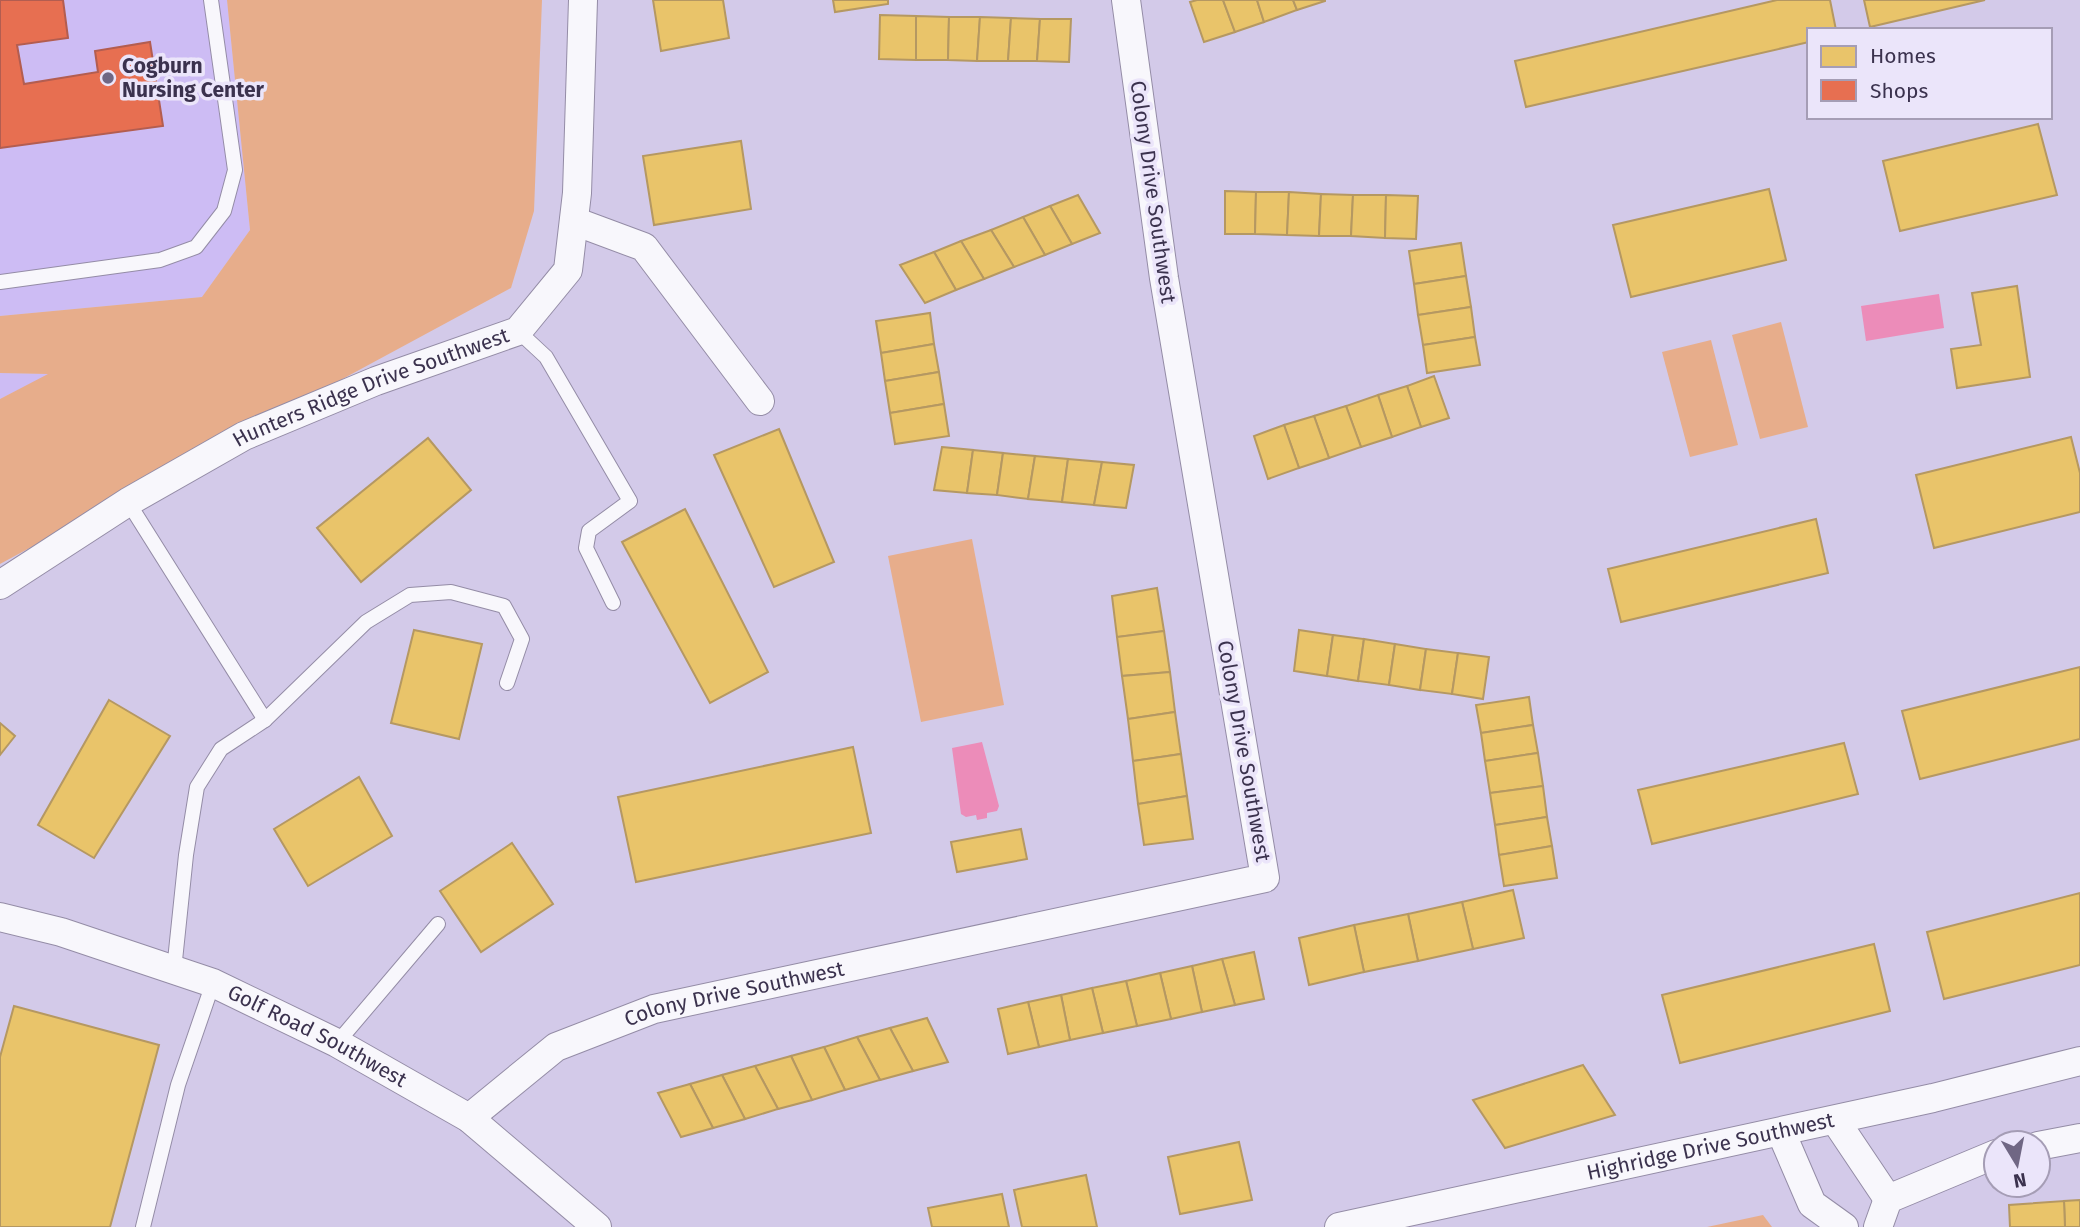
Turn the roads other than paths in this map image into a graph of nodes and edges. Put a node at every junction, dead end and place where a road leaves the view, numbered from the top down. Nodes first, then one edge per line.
1 (211, 0) edge
2 (583, 0) edge
3 (1126, 0) edge
4 (574, 220) junction
5 (0, 282) edge
6 (518, 331) junction
7 (760, 401) dead end
8 (128, 502) junction
9 (0, 585) edge
10 (613, 603) dead end
11 (507, 683) dead end
12 (265, 720) junction
13 (0, 917) edge
14 (438, 924) dead end
15 (174, 970) junction
16 (213, 983) junction
17 (337, 1042) junction
18 (2080, 1061) edge
19 (469, 1118) junction
20 (1835, 1120) junction
21 (1781, 1132) junction
22 (2080, 1138) edge
23 (2052, 1143) edge
24 (1982, 1160) edge
25 (1888, 1199) junction
26 (144, 1227) edge
27 (597, 1227) edge
28 (1339, 1227) edge
29 (1843, 1227) edge
30 (1878, 1227) edge

1 - 5 lane
2 - 4 street, Hunters Ridge Drive Southwest
3 - 19 street, Colony Drive Southwest
4 - 6 street, Hunters Ridge Drive Southwest
4 - 7 street
6 - 8 street, Hunters Ridge Drive Southwest
6 - 10 lane
8 - 9 street, Hunters Ridge Drive Southwest
8 - 12 lane
11 - 12 lane
12 - 15 lane
13 - 15 street, Golf Road Southwest
14 - 17 lane
15 - 16 street, Golf Road Southwest
16 - 17 street, Golf Road Southwest
16 - 26 lane
17 - 19 street, Golf Road Southwest
18 - 20 street, Highridge Drive Southwest
19 - 27 street, Golf Road Southwest
20 - 21 street, Highridge Drive Southwest
20 - 25 street
21 - 28 street, Highridge Drive Southwest
21 - 29 street
22 - 23 street
24 - 25 street
25 - 30 street

